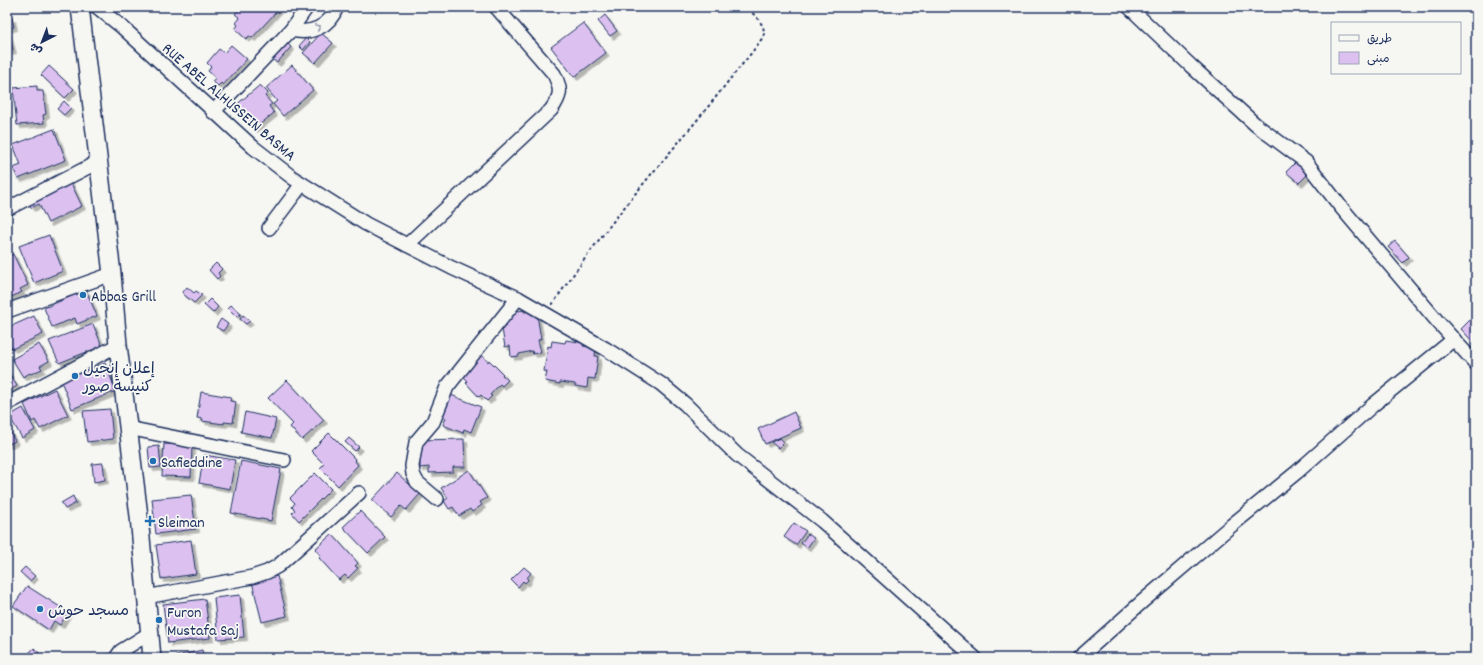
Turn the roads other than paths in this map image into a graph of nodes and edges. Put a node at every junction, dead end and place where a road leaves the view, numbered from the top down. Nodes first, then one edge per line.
1 (80, 7) edge
2 (97, 7) edge
3 (307, 7) edge
4 (337, 7) edge
5 (496, 7) edge
6 (1129, 7) edge
7 (291, 30) junction
8 (213, 112) junction
9 (98, 162) junction
10 (302, 184) junction
11 (7, 209) edge
12 (269, 228) dead end
13 (407, 245) junction
14 (112, 274) junction
15 (518, 298) junction
16 (7, 311) edge
17 (1454, 339) junction
18 (118, 345) junction
19 (1476, 364) edge
20 (7, 404) edge
21 (128, 428) junction
22 (284, 460) dead end
23 (359, 493) dead end
24 (437, 499) dead end
25 (146, 597) junction
26 (150, 633) junction
27 (116, 658) edge
28 (152, 658) edge
29 (976, 658) edge
30 (1079, 658) edge

1 - 9 main road
2 - 8 street, RUE ABEL ALHUSSEIN BASMA
3 - 7 street
7 -> 4 street
5 - 13 street
6 - 17 street
7 - 8 street
8 - 10 street, RUE ABEL ALHUSSEIN BASMA
9 - 11 street
9 - 14 main road
10 - 12 street
10 - 13 street, RUE ABEL ALHUSSEIN BASMA
13 - 15 street, RUE ABEL ALHUSSEIN BASMA
14 - 16 street
14 - 18 main road
15 - 24 street
15 - 29 street, RUE ABEL ALHUSSEIN BASMA
17 - 19 street
17 - 30 street
18 - 20 street
18 - 21 main road
21 - 22 street
21 - 25 main road
23 - 25 street
25 - 26 main road
26 - 27 street
26 - 28 main road

